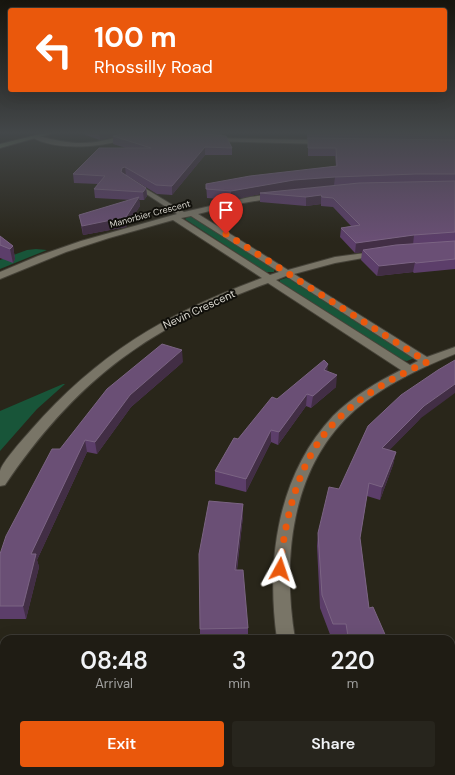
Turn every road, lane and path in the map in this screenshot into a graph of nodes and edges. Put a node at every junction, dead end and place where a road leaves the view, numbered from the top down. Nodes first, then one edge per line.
1 (125, 178) edge
2 (284, 194) edge
3 (183, 215) junction
4 (384, 252) edge
5 (288, 272) junction
6 (0, 276) edge
7 (269, 279) junction
8 (455, 350) edge
9 (427, 362) junction
10 (408, 370) junction
11 (0, 481) edge
12 (286, 635) edge

1 - 3 street
2 - 3 street, Manorbier Crescent
3 - 5 street
3 - 6 street, Manorbier Crescent
3 - 7 street
4 - 5 street, Nevin Crescent
5 - 7 street, Nevin Crescent
5 - 9 street
7 - 10 street
7 - 11 street, Nevin Crescent
8 - 9 street
9 - 10 street
10 - 12 street

